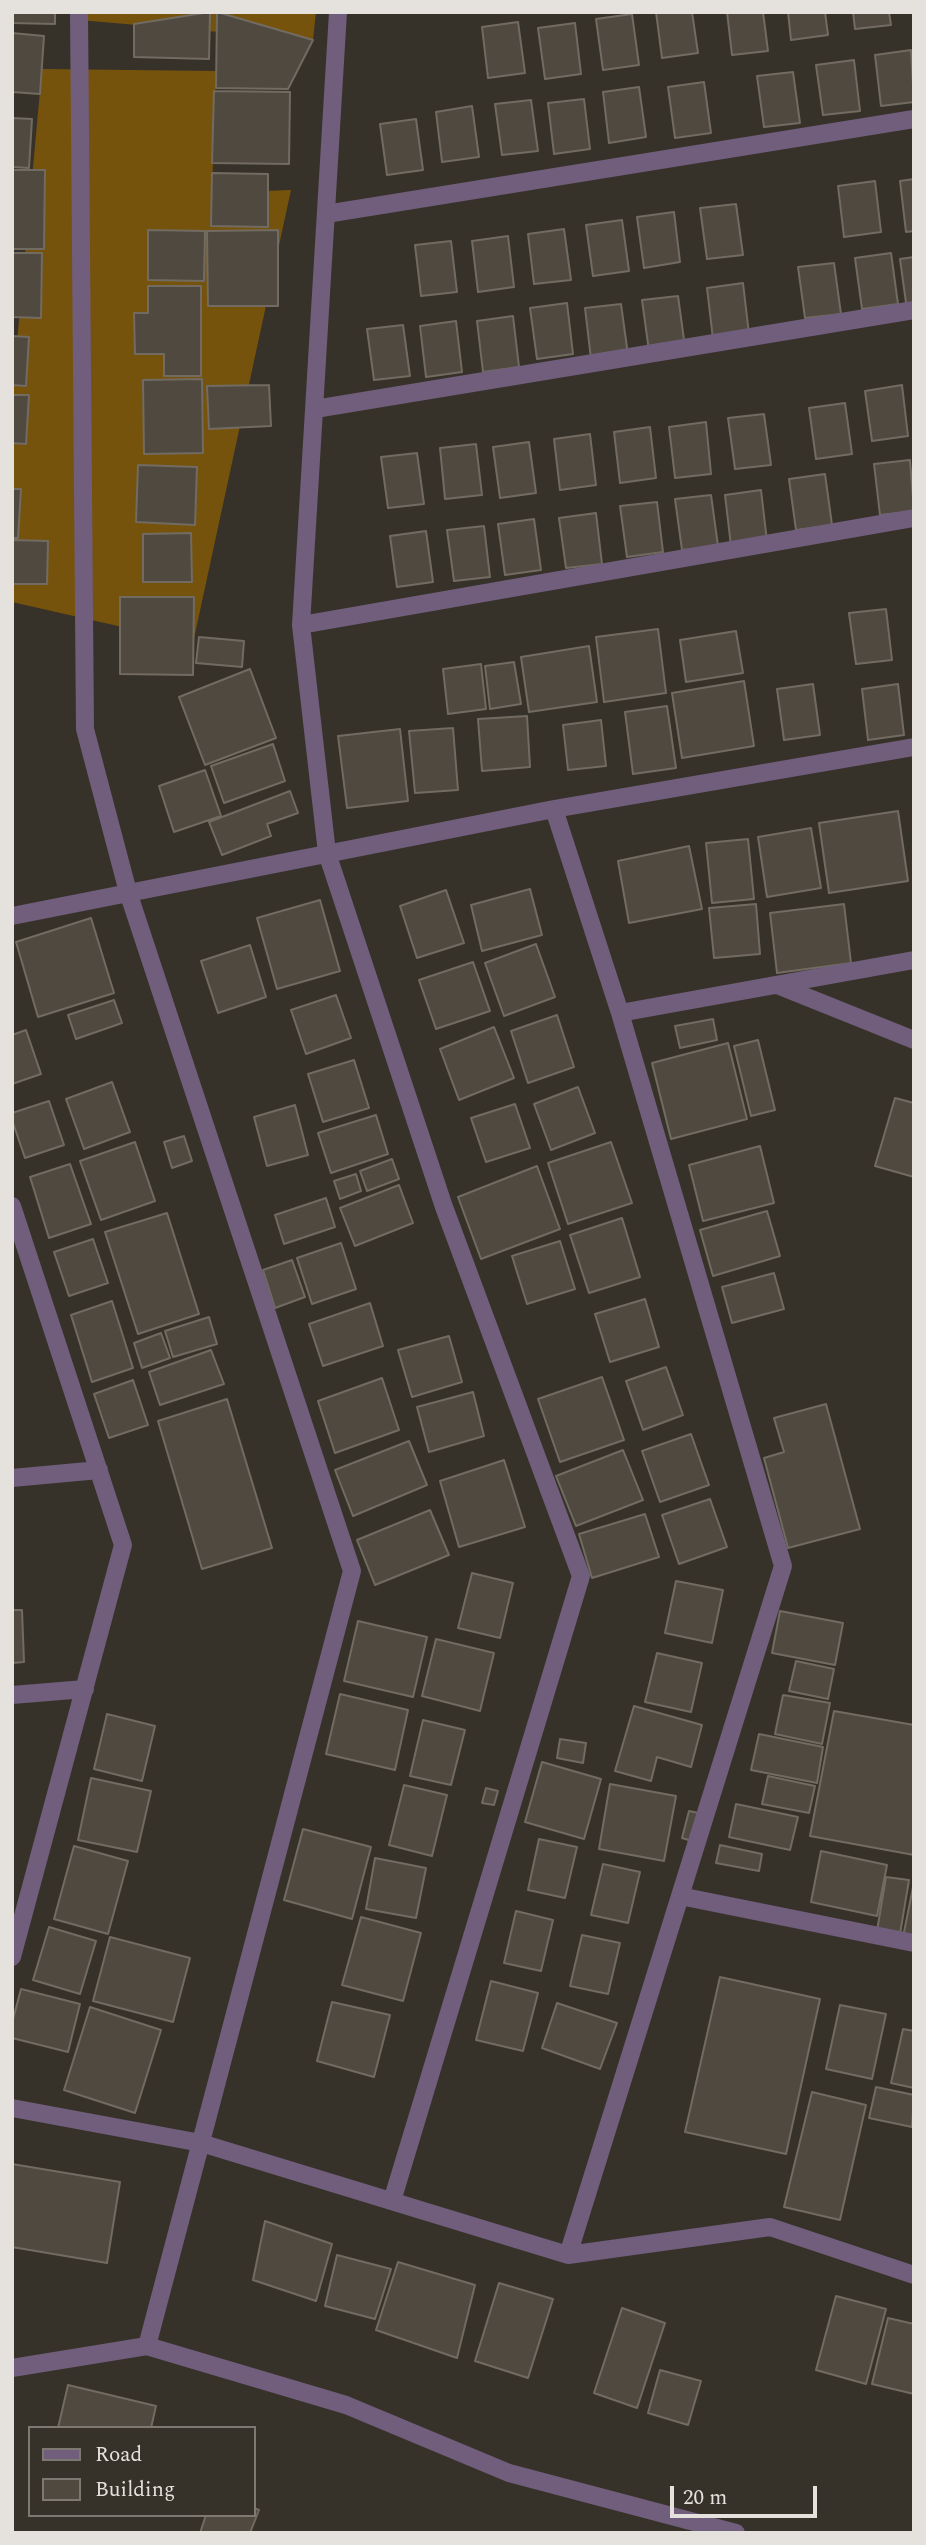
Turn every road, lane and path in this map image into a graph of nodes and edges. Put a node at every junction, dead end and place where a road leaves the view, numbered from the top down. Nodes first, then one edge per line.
1 (79, 12) edge
2 (338, 12) edge
3 (914, 119) edge
4 (326, 215) junction
5 (914, 310) edge
6 (315, 409) junction
7 (914, 518) edge
8 (302, 625) junction
9 (914, 747) edge
10 (554, 809) junction
11 (327, 853) junction
12 (128, 892) junction
13 (12, 916) edge
14 (914, 960) edge
15 (776, 985) junction
16 (620, 1013) junction
17 (914, 1040) edge
18 (12, 1206) edge
19 (99, 1470) junction
20 (12, 1478) edge
21 (85, 1689) junction
22 (12, 1695) edge
23 (21, 1896) edge
24 (680, 1896) junction
25 (914, 1943) edge
26 (12, 1957) edge
27 (12, 2108) edge
28 (201, 2143) junction
29 (393, 2201) junction
30 (568, 2255) junction
31 (914, 2275) edge
32 (148, 2346) junction
33 (12, 2368) edge
34 (736, 2533) edge

1 - 12 street
2 - 4 street
3 - 4 street
4 - 6 street
5 - 6 street
6 - 8 street
7 - 8 street
8 - 11 street
9 - 10 street
10 - 11 street
10 - 16 street
11 - 12 street
11 - 29 street
12 - 13 street
12 - 28 street
14 - 15 street
15 - 16 street
15 - 17 street
16 - 24 street
18 - 19 street
19 - 20 street
19 - 21 street
21 - 22 street
21 - 23 street
23 - 26 street
24 - 25 street
24 - 30 street
27 - 28 street
28 - 29 street
28 - 32 street
29 - 30 street
30 - 31 street
32 - 33 street
32 - 34 street

